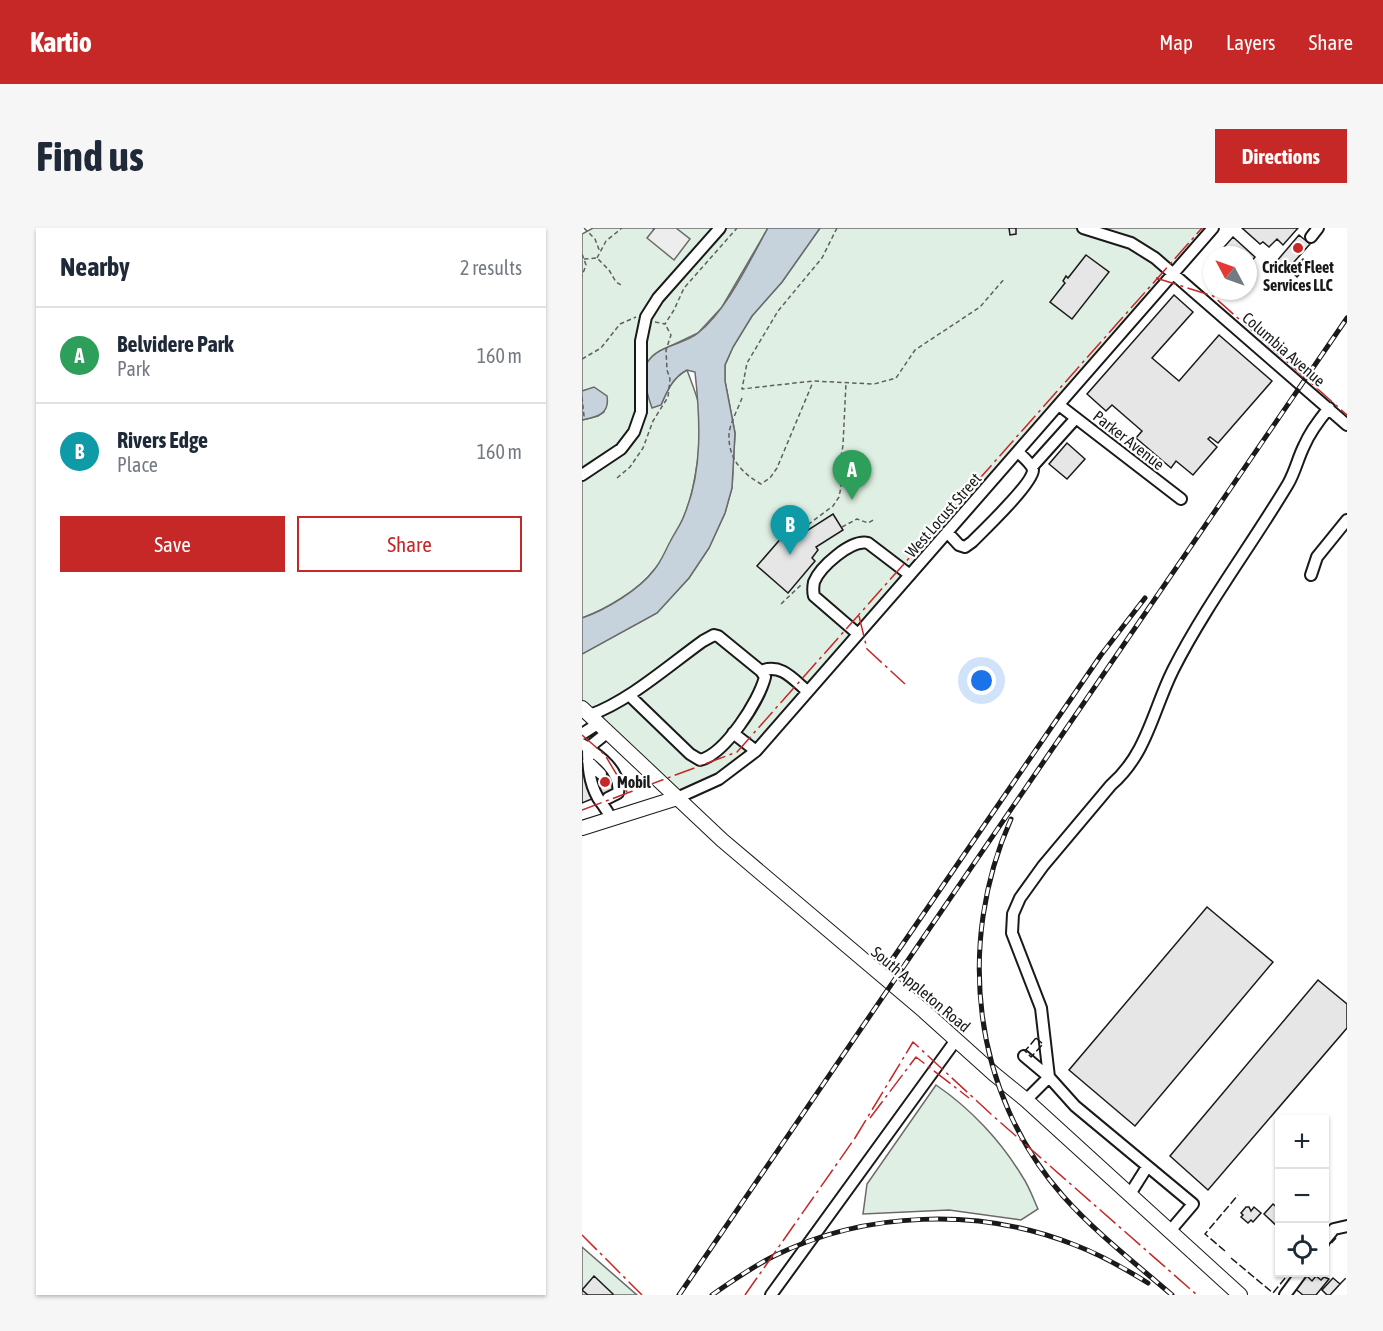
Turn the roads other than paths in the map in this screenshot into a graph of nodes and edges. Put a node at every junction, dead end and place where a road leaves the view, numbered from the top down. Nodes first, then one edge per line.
1 (720, 228) edge
2 (1083, 228) edge
3 (1213, 228) edge
4 (1173, 274) junction
5 (1059, 405) junction
6 (1329, 408) junction
7 (1076, 418) junction
8 (1347, 425) edge
9 (1018, 452) junction
10 (1032, 467) junction
11 (582, 476) edge
12 (1181, 499) dead end
13 (1347, 520) edge
14 (947, 532) junction
15 (910, 575) junction
16 (1311, 575) dead end
17 (858, 634) junction
18 (761, 671) junction
19 (807, 691) junction
20 (631, 696) junction
21 (594, 719) edge
22 (733, 733) junction
23 (582, 734) edge
24 (585, 746) edge
25 (756, 751) junction
26 (588, 760) junction
27 (601, 774) tunnel mouth
28 (676, 798) junction
29 (608, 804) junction
30 (582, 828) edge
31 (956, 1040) junction
32 (1024, 1056) dead end
33 (1048, 1077) junction
34 (1026, 1100) junction
35 (1147, 1167) junction
36 (1130, 1194) junction
37 (1347, 1226) edge
38 (1170, 1231) junction
39 (1329, 1235) edge
40 (1299, 1277) edge
41 (1288, 1294) edge
42 (771, 1295) edge
43 (1240, 1295) edge

1 - 11 street
2 - 4 street, Columbia Avenue
3 - 4 street, West Locust Street
4 - 5 street, West Locust Street
4 - 6 street, Columbia Avenue
5 - 7 street, Parker Avenue
5 - 9 street, West Locust Street
6 - 8 street, Columbia Avenue
6 - 33 street
7 - 10 street
7 - 12 street, Parker Avenue
9 - 10 street
9 - 14 street, West Locust Street
10 - 14 street
13 - 16 street
14 - 15 street, West Locust Street
15 - 17 street, West Locust Street
15 - 17 street
17 - 19 street, West Locust Street
18 - 19 street
18 - 20 street
18 - 22 street
19 - 25 street, West Locust Street
20 - 21 street
20 - 22 street
21 - 23 street
21 - 24 street
21 - 28 main road, South Appleton Road
22 - 25 street
24 - 26 street
24 - 29 street
25 - 28 street, West Locust Street
26 - 27 street
26 - 29 street
28 - 29 main road
28 - 31 main road, South Appleton Road
29 - 30 main road
31 - 34 main road, South Appleton Road
31 - 42 street
32 - 33 street
33 - 34 street
33 - 35 street
34 - 36 main road, South Appleton Road
35 - 36 street
35 - 38 street
36 - 38 main road, South Appleton Road
37 - 39 street
38 - 43 main road, South Appleton Road
40 - 41 street

